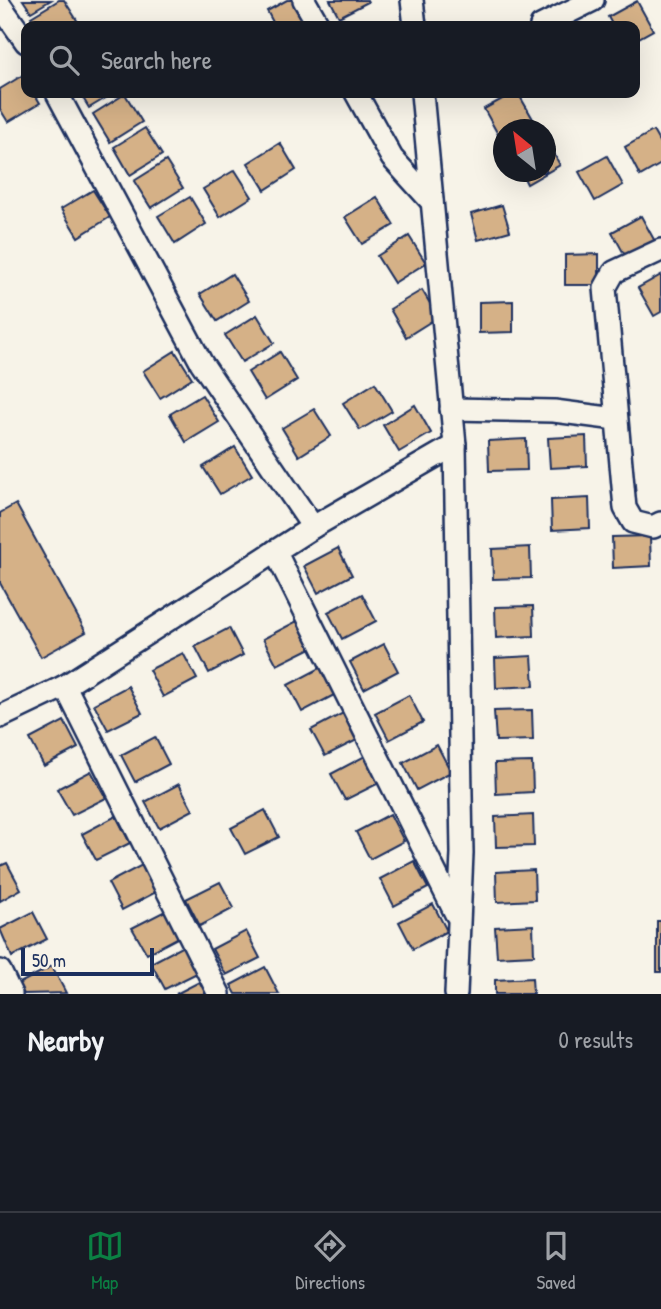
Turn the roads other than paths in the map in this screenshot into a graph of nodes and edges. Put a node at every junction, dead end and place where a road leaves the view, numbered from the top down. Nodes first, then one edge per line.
1 (304, 0) edge
2 (412, 0) edge
3 (593, 0) edge
4 (0, 5) edge
5 (316, 21) edge
6 (414, 21) edge
7 (551, 21) edge
8 (21, 35) edge
9 (60, 98) edge
10 (359, 98) edge
11 (422, 98) edge
12 (432, 202) junction
13 (661, 250) edge
14 (451, 409) junction
15 (615, 419) junction
16 (454, 445) junction
17 (661, 523) edge
18 (313, 527) junction
19 (275, 551) junction
20 (65, 685) junction
21 (0, 717) edge
22 (457, 916) junction
23 (0, 971) edge
24 (11, 994) edge
25 (219, 994) edge
26 (456, 994) edge

1 - 5 street
2 - 6 street
3 - 7 street
4 - 8 street
9 - 18 street
10 - 12 street
11 - 12 street
12 - 14 street
13 - 15 street
14 - 15 street
14 - 16 street
15 - 17 street
16 - 18 street
16 - 22 street
18 - 19 street
19 - 20 street
19 - 22 street
20 - 21 street
20 - 25 street
22 - 26 street
23 - 24 street

